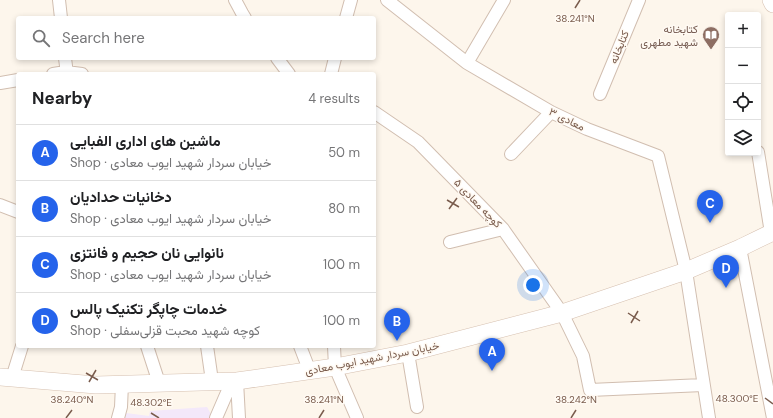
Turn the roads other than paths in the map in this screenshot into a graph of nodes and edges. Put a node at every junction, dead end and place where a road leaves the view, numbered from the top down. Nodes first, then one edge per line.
1 (59, 0) edge
2 (236, 0) edge
3 (351, 0) edge
4 (387, 0) edge
5 (504, 0) edge
6 (771, 0) edge
7 (637, 1) edge
8 (773, 4) edge
9 (61, 16) edge
10 (244, 16) edge
11 (347, 16) edge
12 (65, 60) edge
13 (278, 60) edge
14 (334, 60) edge
15 (467, 62) junction
16 (66, 72) edge
17 (288, 72) edge
18 (332, 72) edge
19 (16, 80) edge
20 (0, 83) edge
21 (600, 94) dead end
22 (551, 112) junction
23 (376, 113) edge
24 (511, 154) dead end
25 (759, 156) edge
26 (0, 205) edge
27 (16, 211) edge
28 (503, 229) junction
29 (772, 232) edge
30 (450, 242) dead end
31 (740, 248) junction
32 (686, 271) junction
33 (562, 313) junction
34 (21, 348) edge
35 (148, 348) edge
36 (207, 348) edge
37 (301, 348) edge
38 (334, 348) edge
39 (408, 353) junction
40 (335, 367) junction
41 (310, 372) junction
42 (6, 378) edge
43 (212, 381) junction
44 (234, 381) junction
45 (159, 383) junction
46 (122, 384) junction
47 (703, 385) junction
48 (417, 407) dead end
49 (118, 418) edge
50 (216, 418) edge
51 (239, 418) edge
52 (357, 418) edge
53 (709, 418) edge
54 (773, 418) edge

1 - 9 street
2 - 10 street
3 - 11 street
4 - 15 street, معادی ۳
5 - 15 street
6 - 8 main road
7 - 21 street, کتابخانه
12 - 16 street
13 - 17 street
14 - 18 street
15 - 22 street, معادی ۳
19 - 20 street
22 - 24 street
22 - 32 street, معادی ۳
23 - 28 street, کوچه معادی ۵
25 - 29 street
26 - 27 street
28 - 30 street
28 - 33 street, کوچه معادی ۵
29 - 31 main road, خیابان سردار شهید ایوب معادی
31 - 32 main road, خیابان سردار شهید ایوب معادی
31 - 54 street
32 - 33 main road, خیابان سردار شهید ایوب معادی
32 - 47 street
33 - 39 main road, خیابان سردار شهید ایوب معادی
33 - 47 street, کوچه معادی ۵
34 - 42 street
35 - 45 street
36 - 43 street
37 - 41 street
38 - 40 street
39 - 40 main road, خیابان سردار شهید ایوب معادی
39 - 48 street
40 - 41 main road, خیابان سردار شهید ایوب معادی
40 - 52 street
41 - 44 main road, خیابان سردار شهید ایوب معادی
42 - 46 main road, خیابان سردار شهید ایوب معادی
43 - 44 main road, خیابان سردار شهید ایوب معادی
43 - 45 main road, خیابان سردار شهید ایوب معادی
44 - 50 street
44 - 51 street
45 - 46 main road, خیابان سردار شهید ایوب معادی
46 - 49 street
47 - 53 street

